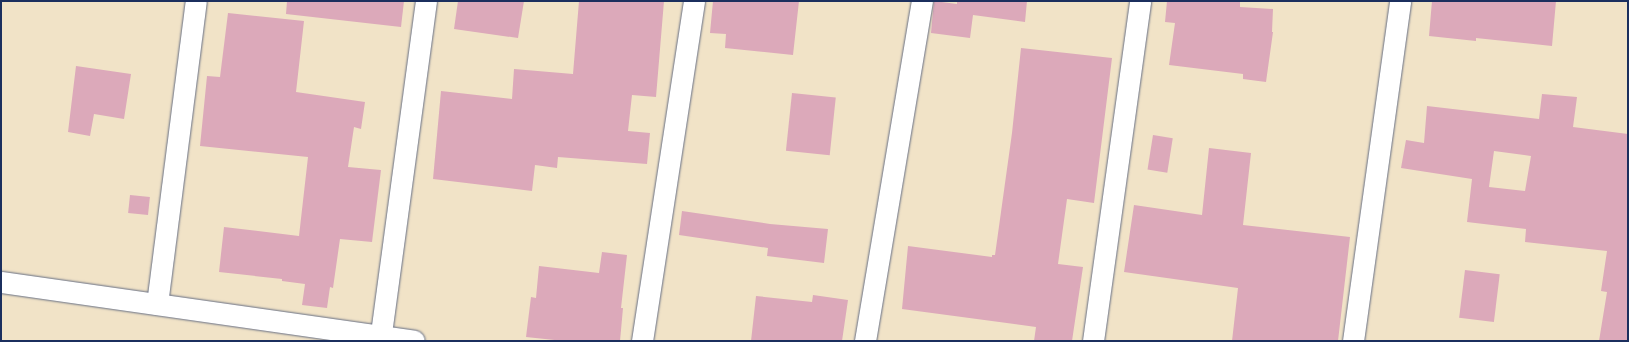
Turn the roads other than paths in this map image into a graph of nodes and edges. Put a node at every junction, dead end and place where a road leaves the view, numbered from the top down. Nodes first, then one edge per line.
1 (196, 1) edge
2 (426, 1) edge
3 (694, 1) edge
4 (922, 1) edge
5 (1140, 1) edge
6 (1400, 1) edge
7 (1, 282) edge
8 (157, 304) junction
9 (381, 339) edge
10 (414, 341) edge
11 (642, 341) edge
12 (865, 341) edge
13 (1093, 341) edge
14 (1353, 341) edge

1 - 8 street
2 - 9 street
3 - 11 street
4 - 12 street
5 - 13 street
6 - 14 street
7 - 8 street
8 - 9 street
9 - 10 street

